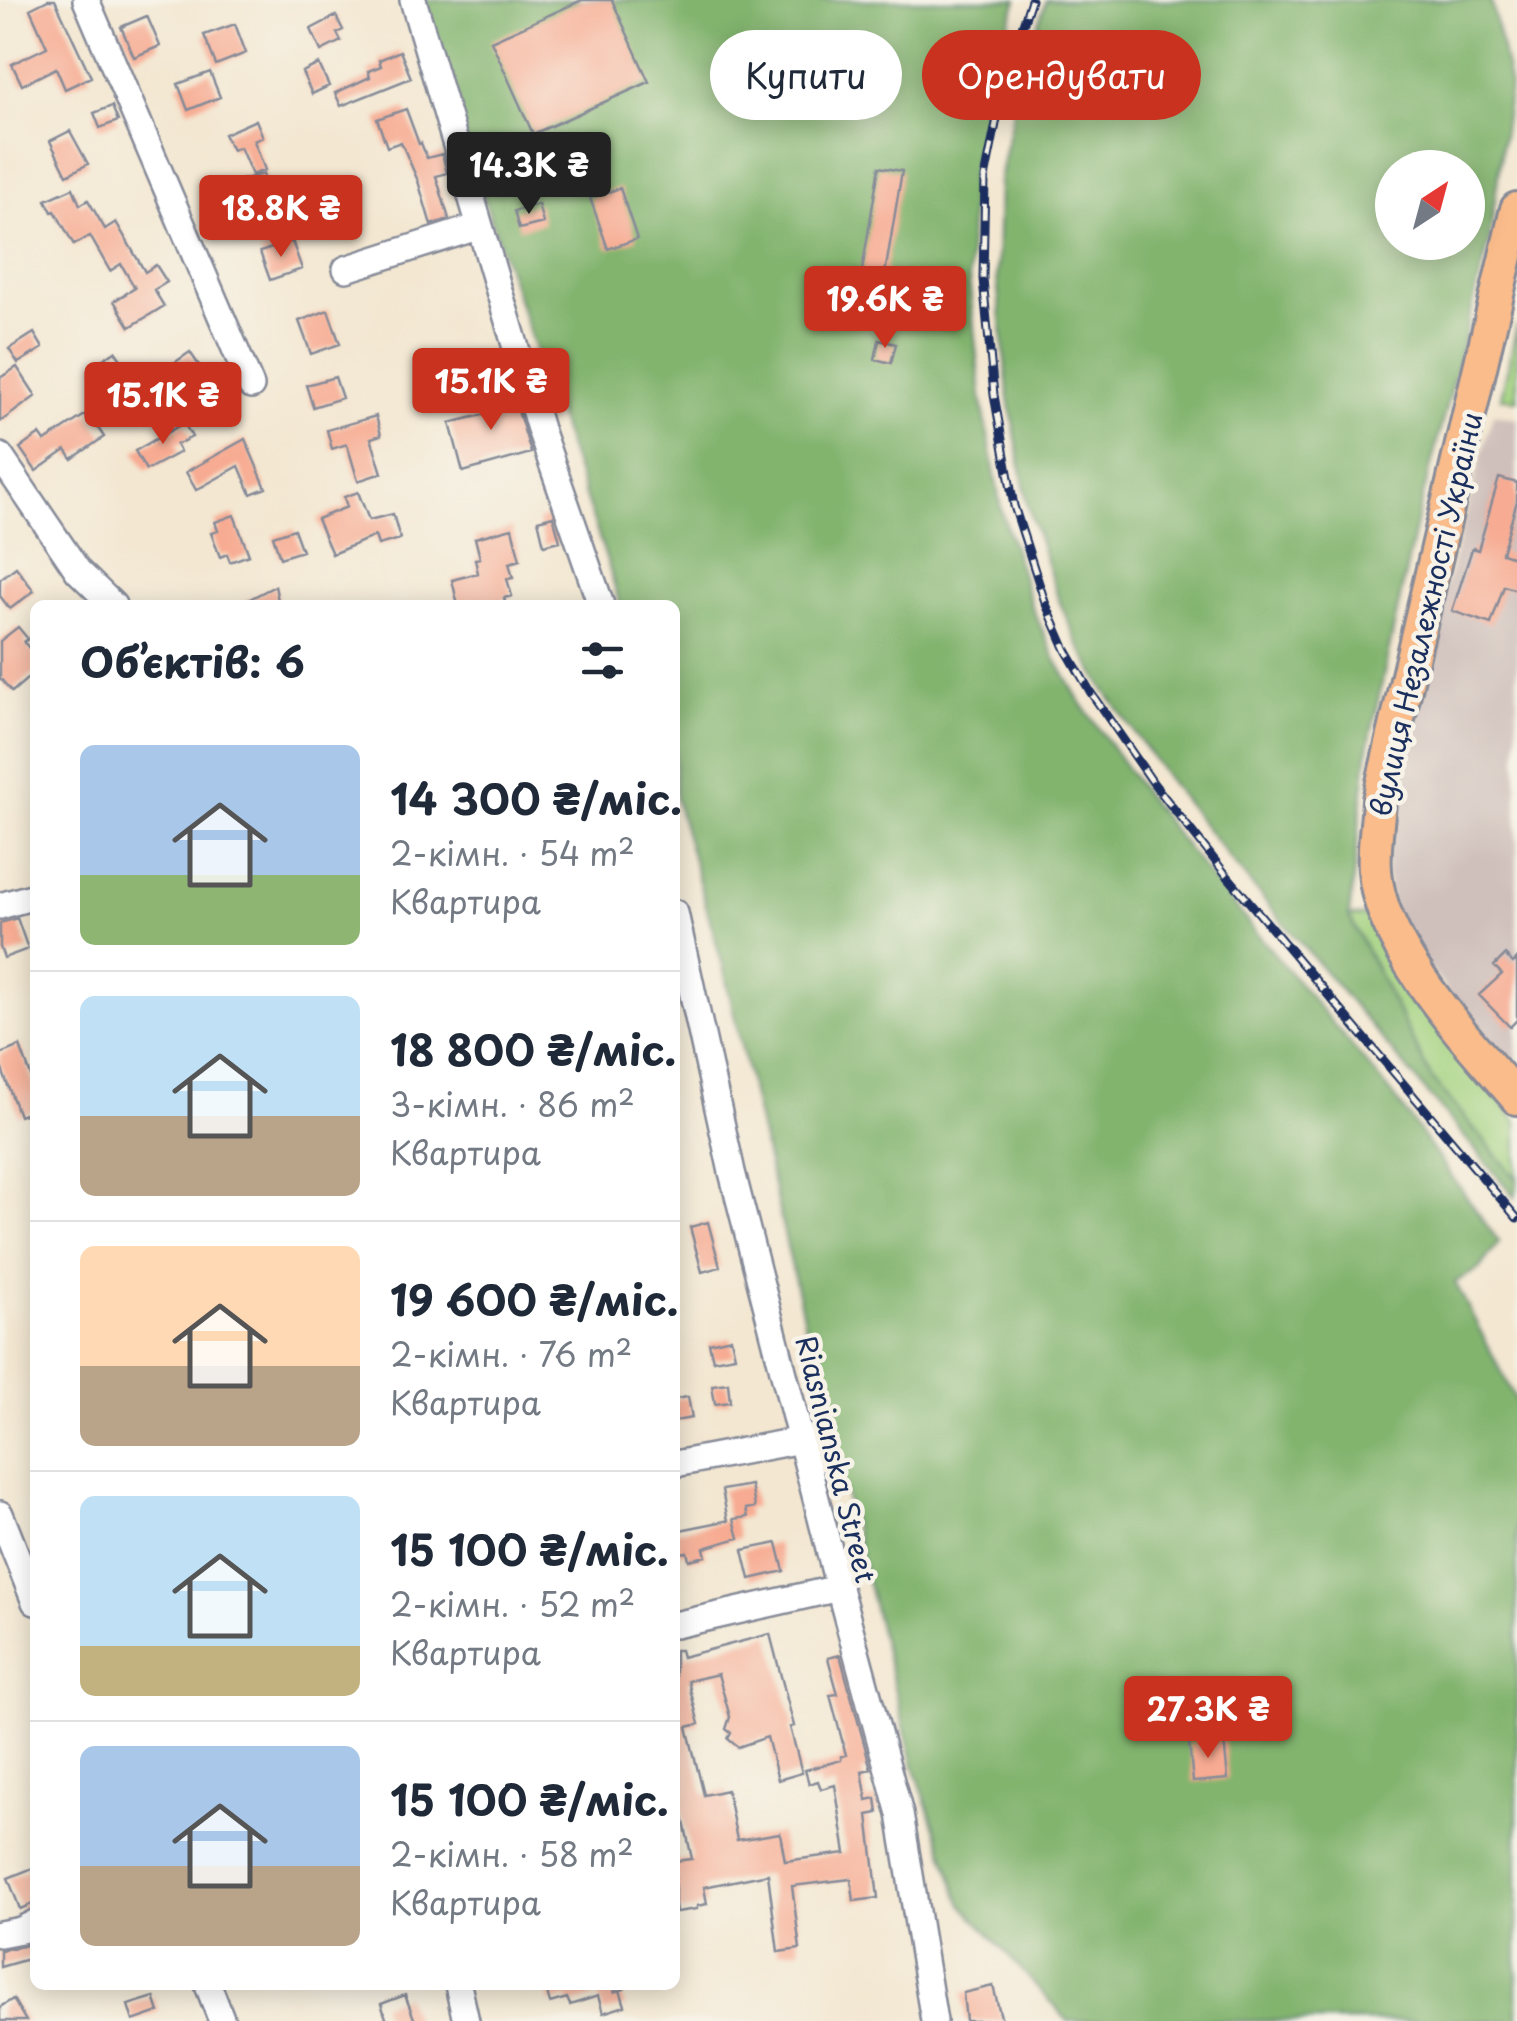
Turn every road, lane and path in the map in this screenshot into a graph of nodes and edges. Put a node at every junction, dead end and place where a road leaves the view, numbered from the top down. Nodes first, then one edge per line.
1 (86, 0) edge
2 (413, 0) edge
3 (1517, 209) edge
4 (480, 226) junction
5 (346, 269) dead end
6 (252, 386) dead end
7 (0, 456) edge
8 (108, 600) edge
9 (599, 600) edge
10 (30, 897) edge
11 (0, 906) edge
12 (680, 935) edge
13 (1517, 1098) edge
14 (801, 1440) junction
15 (680, 1463) edge
16 (0, 1514) edge
17 (839, 1588) junction
18 (30, 1589) edge
19 (680, 1624) edge
20 (30, 1926) edge
21 (3, 1931) edge
22 (210, 1990) edge
23 (459, 1990) edge
24 (222, 2021) edge
25 (466, 2021) edge
26 (934, 2021) edge

1 - 6 street
2 - 4 street
3 - 13 main road, вулиця Незалежності України
4 - 5 street
4 - 9 street
7 - 8 street
10 - 11 street
12 - 14 street, Riasnianska Street
14 - 15 street
14 - 17 street, Riasnianska Street
16 - 18 street
17 - 19 street
17 - 26 street, Riasnianska Street
20 - 21 street
22 - 24 street
23 - 25 street

